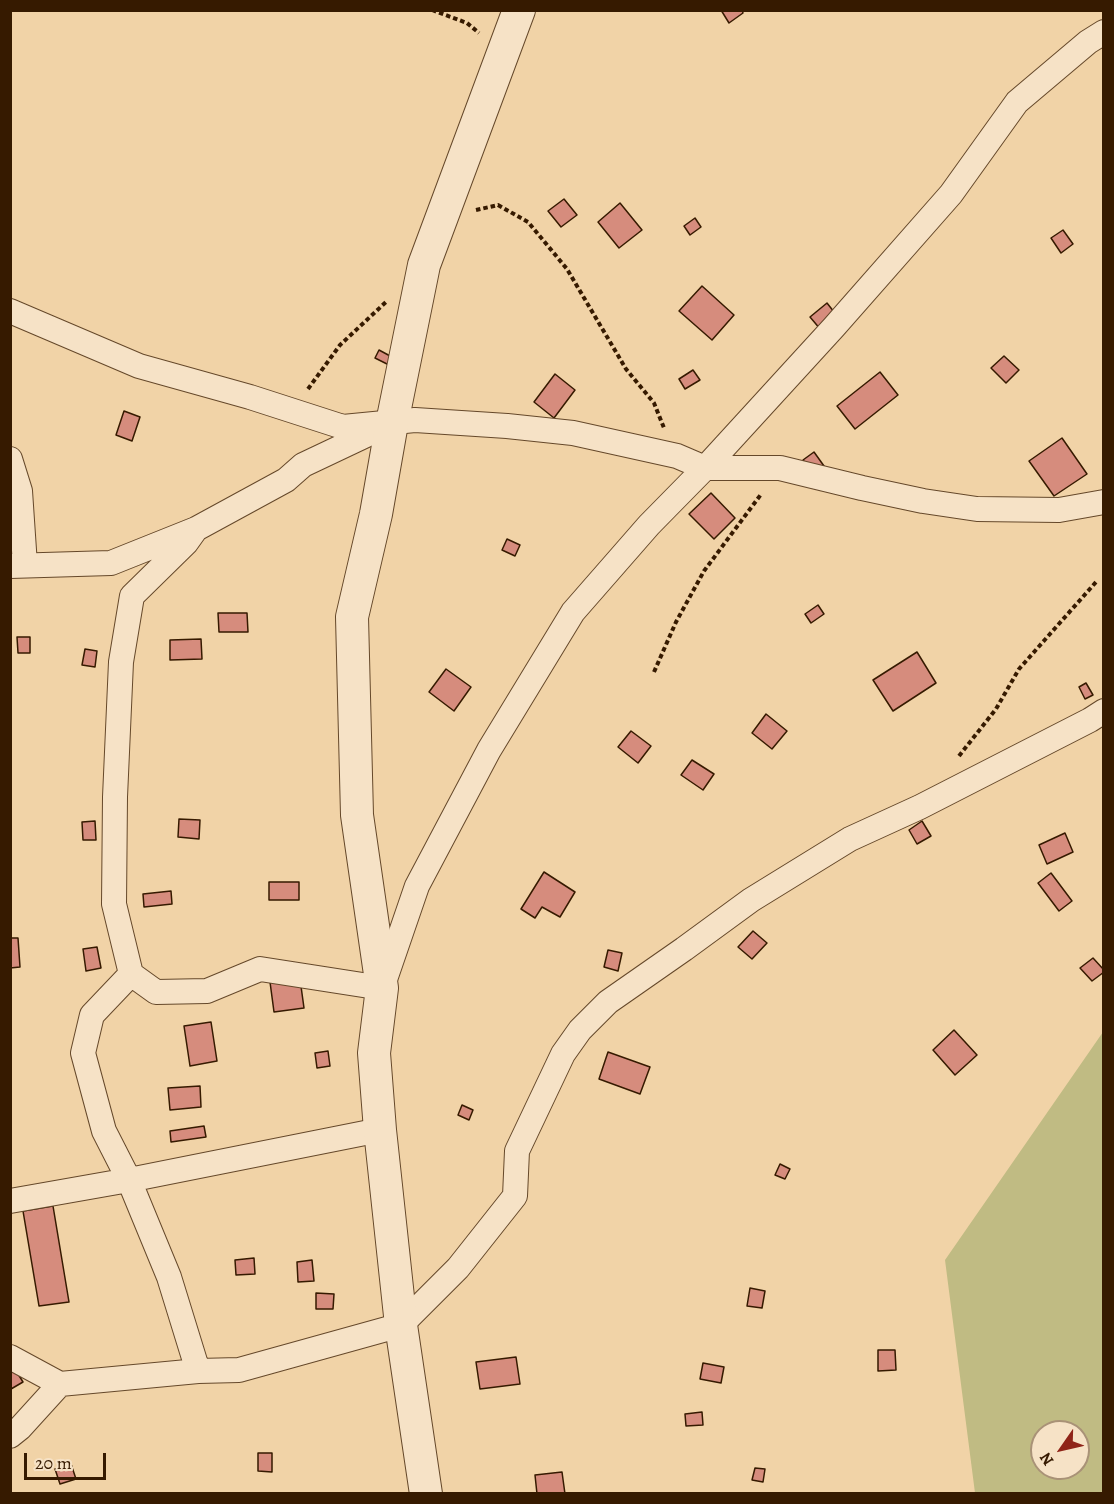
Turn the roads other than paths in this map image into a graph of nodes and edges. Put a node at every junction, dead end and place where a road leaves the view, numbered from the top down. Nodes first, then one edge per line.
1 (519, 10) edge
2 (1104, 32) edge
3 (10, 310) edge
4 (392, 423) junction
5 (10, 459) edge
6 (705, 468) junction
7 (1104, 502) edge
8 (196, 529) junction
9 (18, 565) edge
10 (1104, 711) edge
11 (131, 974) junction
12 (381, 988) junction
13 (380, 1130) junction
14 (129, 1180) junction
15 (10, 1201) edge
16 (401, 1325) junction
17 (10, 1357) edge
18 (198, 1371) junction
19 (60, 1384) junction
20 (10, 1436) edge
21 (426, 1494) edge

1 - 4 street
2 - 6 street
3 - 4 street
4 - 6 street
4 - 8 street
4 - 12 street
5 - 9 street
6 - 7 street
6 - 12 street
8 - 9 street
8 - 11 street
10 - 16 street
11 - 12 street
11 - 14 street
12 - 13 street
13 - 14 street
13 - 16 street
14 - 15 street
14 - 18 street
16 - 18 street
16 - 21 street
17 - 19 street
18 - 19 street
19 - 20 street

